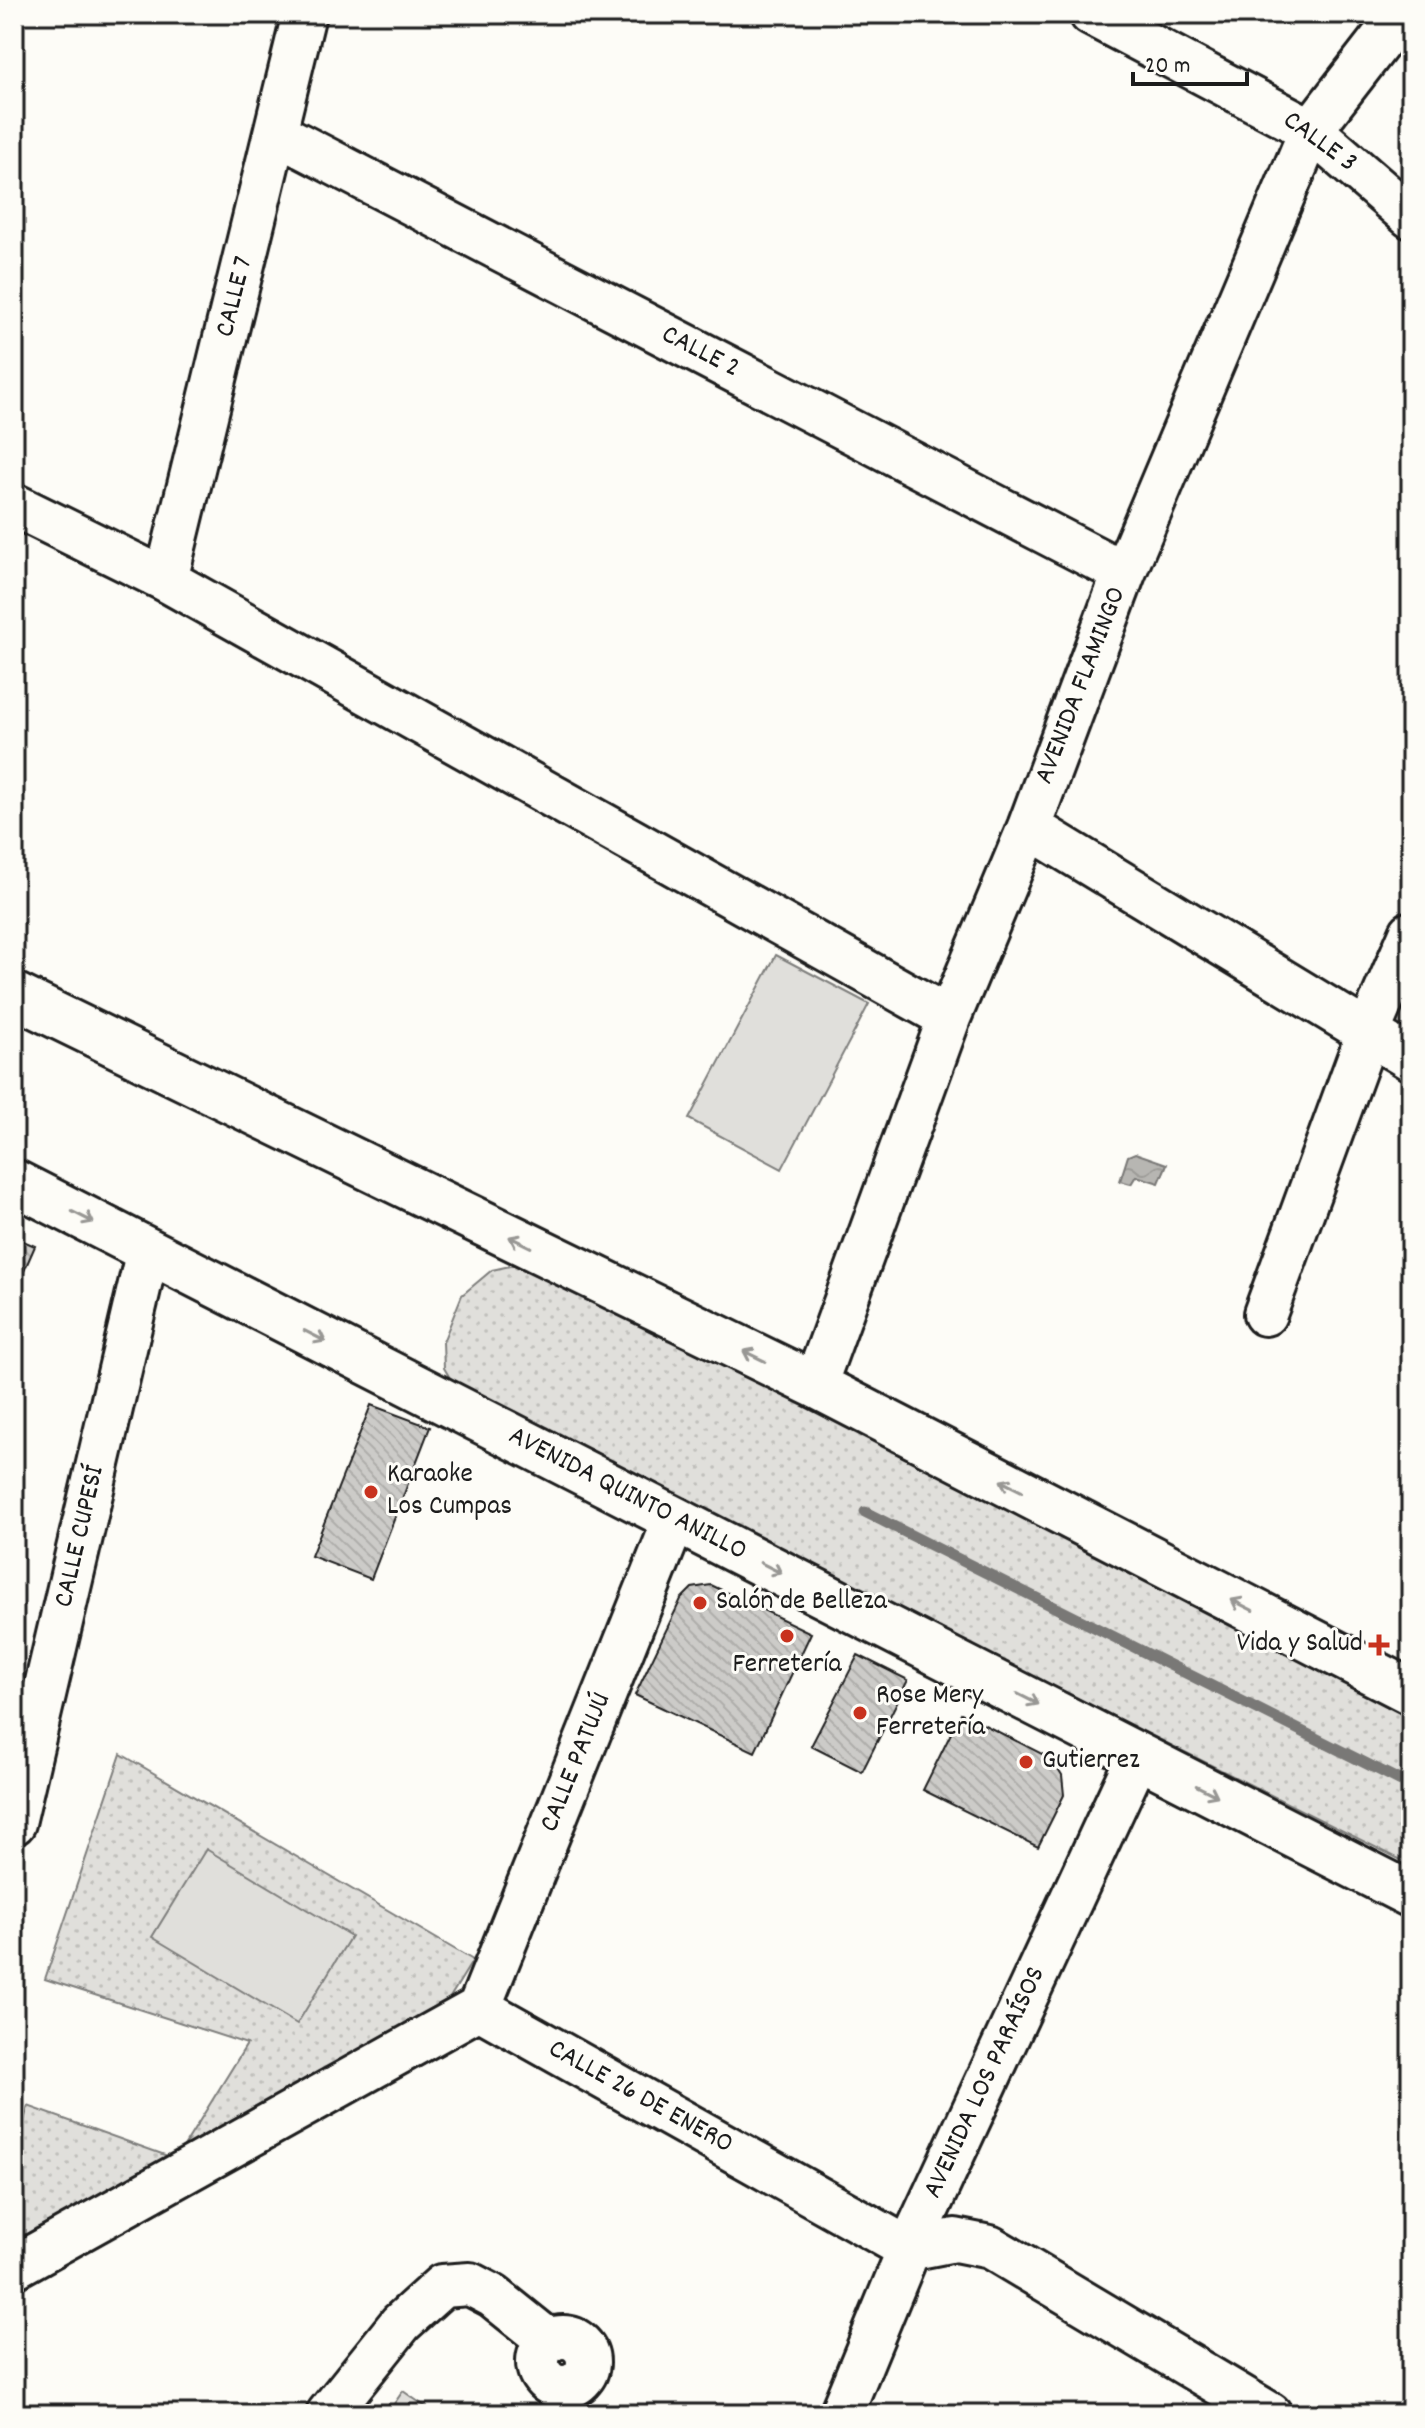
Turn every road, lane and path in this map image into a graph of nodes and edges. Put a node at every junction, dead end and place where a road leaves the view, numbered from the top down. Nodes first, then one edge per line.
1 (304, 14) edge
2 (1091, 14) edge
3 (1401, 14) edge
4 (1311, 130) junction
5 (276, 133) junction
6 (1411, 217) edge
7 (14, 505) edge
8 (1124, 573) junction
9 (166, 580) junction
10 (1029, 827) junction
11 (1411, 933) edge
12 (14, 995) edge
13 (949, 1018) junction
14 (1368, 1033) junction
15 (1411, 1059) edge
16 (14, 1182) edge
17 (148, 1250) junction
18 (1265, 1314) dead end
19 (815, 1385) junction
20 (675, 1519) junction
21 (1411, 1692) edge
22 (1138, 1756) junction
23 (14, 1823) edge
24 (1411, 1895) edge
25 (479, 2008) junction
26 (909, 2249) junction
27 (14, 2267) edge
28 (549, 2341) dead end
29 (328, 2414) edge
30 (841, 2414) edge
31 (1270, 2414) edge

1 - 5 street, CALLE 7
2 - 4 street, CALLE 3
3 - 4 street, AVENIDA FLAMINGO
4 - 6 street, CALLE 3
4 - 8 street, AVENIDA FLAMINGO
5 - 8 street, CALLE 2
5 - 9 street, CALLE 7
7 - 9 street
8 - 10 street, AVENIDA FLAMINGO
9 - 13 street
10 - 13 street, AVENIDA FLAMINGO
10 - 14 street
11 - 14 street
19 -> 12 main road
13 - 19 street, AVENIDA FLAMINGO
14 - 15 street
14 - 18 street
16 -> 17 main road, AVENIDA QUINTO ANILLO
17 -> 20 main road, AVENIDA QUINTO ANILLO
17 - 23 street, CALLE CUPESÍ
21 -> 19 main road
20 -> 22 main road, AVENIDA QUINTO ANILLO
20 - 25 street, CALLE PATUJÚ
22 -> 24 main road, AVENIDA QUINTO ANILLO
22 - 26 street, AVENIDA LOS PARAÍSOS
25 - 26 street, CALLE 26 DE ENERO
25 - 27 street
26 - 30 street, AVENIDA LOS PARAÍSOS
26 - 31 street
28 - 29 street

